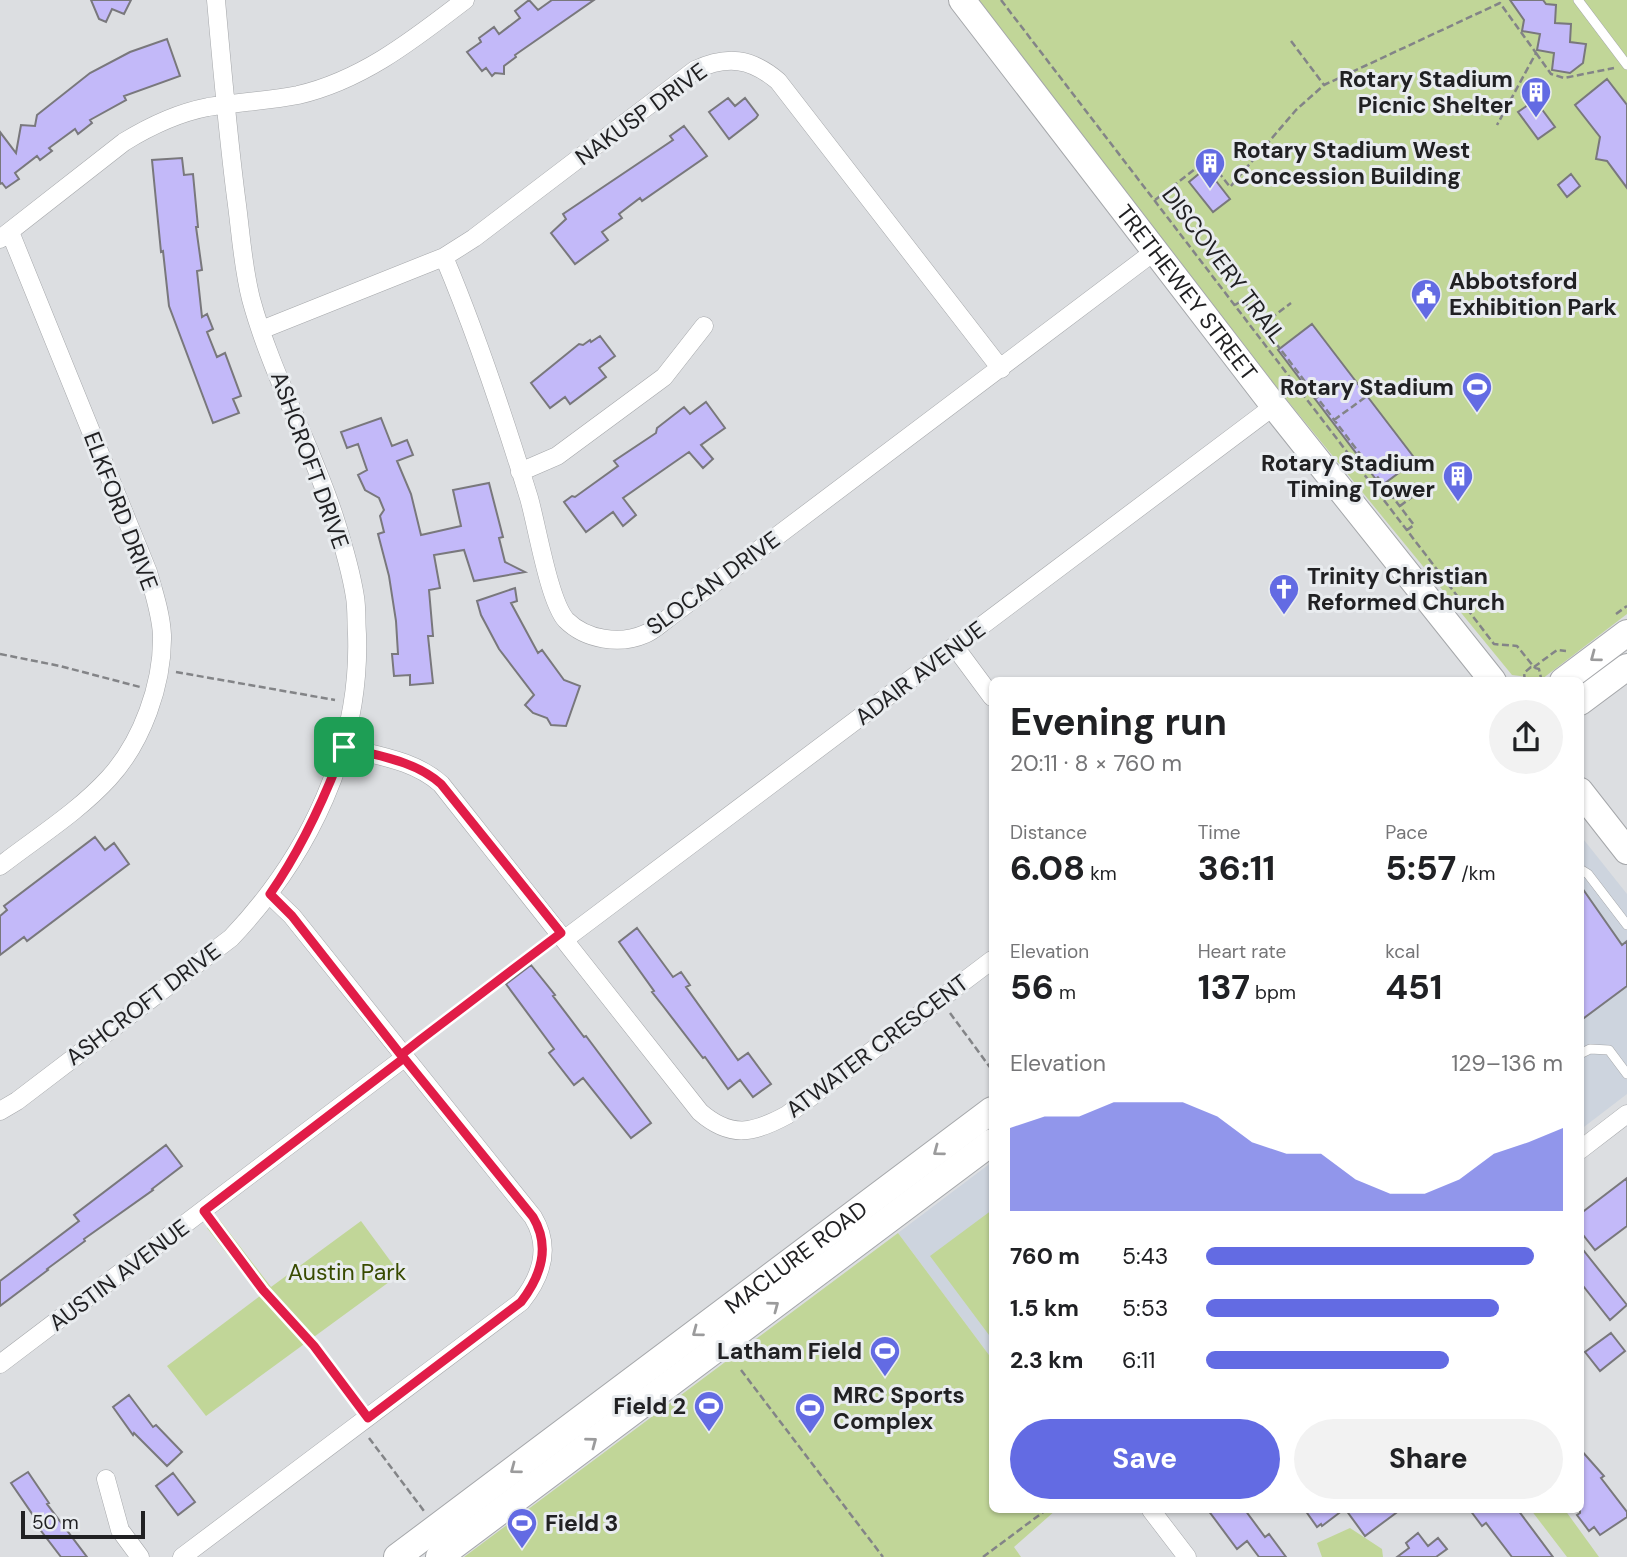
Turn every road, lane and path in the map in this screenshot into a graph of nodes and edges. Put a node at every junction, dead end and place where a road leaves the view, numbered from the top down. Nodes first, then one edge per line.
1 (216, 0) edge
2 (465, 0) edge
3 (962, 0) edge
4 (1001, 0) edge
5 (1578, 0) edge
6 (1498, 1) edge
7 (1291, 41) dead end
8 (1536, 53) junction
9 (1627, 65) edge
10 (1324, 85) junction
11 (226, 106) junction
12 (1497, 125) dead end
13 (1205, 155) dead end
14 (1208, 159) junction
15 (1155, 200) junction
16 (5, 235) edge
17 (1155, 251) junction
18 (444, 257) junction
19 (1291, 303) dead end
20 (1235, 305) junction
21 (1262, 325) junction
22 (705, 326) dead end
23 (261, 330) junction
24 (1001, 369) junction
25 (1367, 396) dead end
26 (1274, 406) junction
27 (1334, 419) junction
28 (520, 472) junction
29 (1429, 484) dead end
30 (1400, 506) junction
31 (1407, 530) junction
32 (1627, 606) edge
33 (1617, 627) edge
34 (955, 647) junction
35 (1567, 651) dead end
36 (0, 654) edge
37 (1534, 667) junction
38 (1627, 667) edge
39 (159, 669) junction
40 (1490, 677) edge
41 (1525, 677) edge
42 (1540, 677) edge
43 (1567, 677) edge
44 (154, 691) junction
45 (989, 693) edge
46 (1584, 699) edge
47 (354, 703) junction
48 (344, 747) junction
49 (1584, 796) edge
50 (1627, 851) edge
51 (0, 866) edge
52 (1584, 871) edge
53 (270, 894) junction
54 (1627, 925) edge
55 (563, 936) junction
56 (989, 962) edge
57 (939, 1000) junction
58 (1584, 1052) edge
59 (403, 1056) junction
60 (989, 1066) edge
61 (1627, 1074) edge
62 (0, 1111) edge
63 (989, 1112) edge
64 (1627, 1114) edge
65 (989, 1144) edge
66 (1584, 1147) edge
67 (204, 1211) junction
68 (0, 1364) edge
69 (741, 1370) dead end
70 (364, 1421) junction
71 (106, 1479) dead end
72 (1042, 1513) edge
73 (1153, 1513) edge
74 (436, 1528) junction
75 (140, 1557) edge
76 (182, 1557) edge
77 (397, 1557) edge
78 (439, 1557) edge
79 (883, 1557) edge
80 (983, 1557) edge
81 (1187, 1557) edge

1 - 11 street, ASHCROFT DRIVE
2 - 11 street
3 - 17 main road, TRETHEWEY STREET
4 - 15 path, DISCOVERY TRAIL
5 - 9 lane
6 - 8 path
6 - 10 path
7 - 10 path
8 - 9 path
8 - 12 path
10 - 14 path
11 - 16 street
11 - 23 street, ASHCROFT DRIVE
13 - 14 path
14 - 15 path
15 - 20 path, DISCOVERY TRAIL
16 - 39 street, ELKFORD DRIVE
17 - 24 street, SLOCAN DRIVE
17 - 26 main road, TRETHEWEY STREET
18 - 23 street, NAKUSP DRIVE
18 - 24 street, NAKUSP DRIVE
18 - 28 street, SLOCAN DRIVE
19 - 21 path
20 - 21 path
20 - 31 path, DISCOVERY TRAIL
21 - 27 path
22 - 28 street
23 - 47 street, ASHCROFT DRIVE
24 - 28 street, SLOCAN DRIVE
25 - 27 path
26 - 34 street, ADAIR AVENUE
26 - 40 main road, TRETHEWEY STREET
27 - 30 path
29 - 30 path
30 - 31 path
31 - 37 path, DISCOVERY TRAIL
32 - 33 path
33 -> 43 main road
34 - 45 street
34 - 55 street, ADAIR AVENUE
35 - 37 path
36 - 44 path
37 - 41 path
37 - 42 path, DISCOVERY TRAIL
38 - 46 main road
39 - 44 street, ELKFORD DRIVE
39 - 47 path
44 - 51 street, ELKFORD DRIVE
47 - 48 street, ASHCROFT DRIVE
48 - 53 street, ASHCROFT DRIVE
48 - 55 street, ATWATER CRESCENT
49 - 50 main road
52 - 54 lane
53 - 59 street
53 - 62 street, ASHCROFT DRIVE
55 - 57 street, ATWATER CRESCENT
55 - 59 path
56 - 57 street, ATWATER CRESCENT
57 - 60 path
58 - 61 lane
59 - 67 street, AUSTIN AVENUE
59 - 70 street
63 -> 74 main road, MACLURE ROAD
64 - 66 street
78 -> 65 main road, MACLURE ROAD
67 - 68 street, AUSTIN AVENUE
67 - 70 path
69 - 79 path
70 - 74 path
70 - 76 street
71 - 75 street
72 - 80 path
73 - 81 street
74 - 77 main road, MACLURE ROAD

